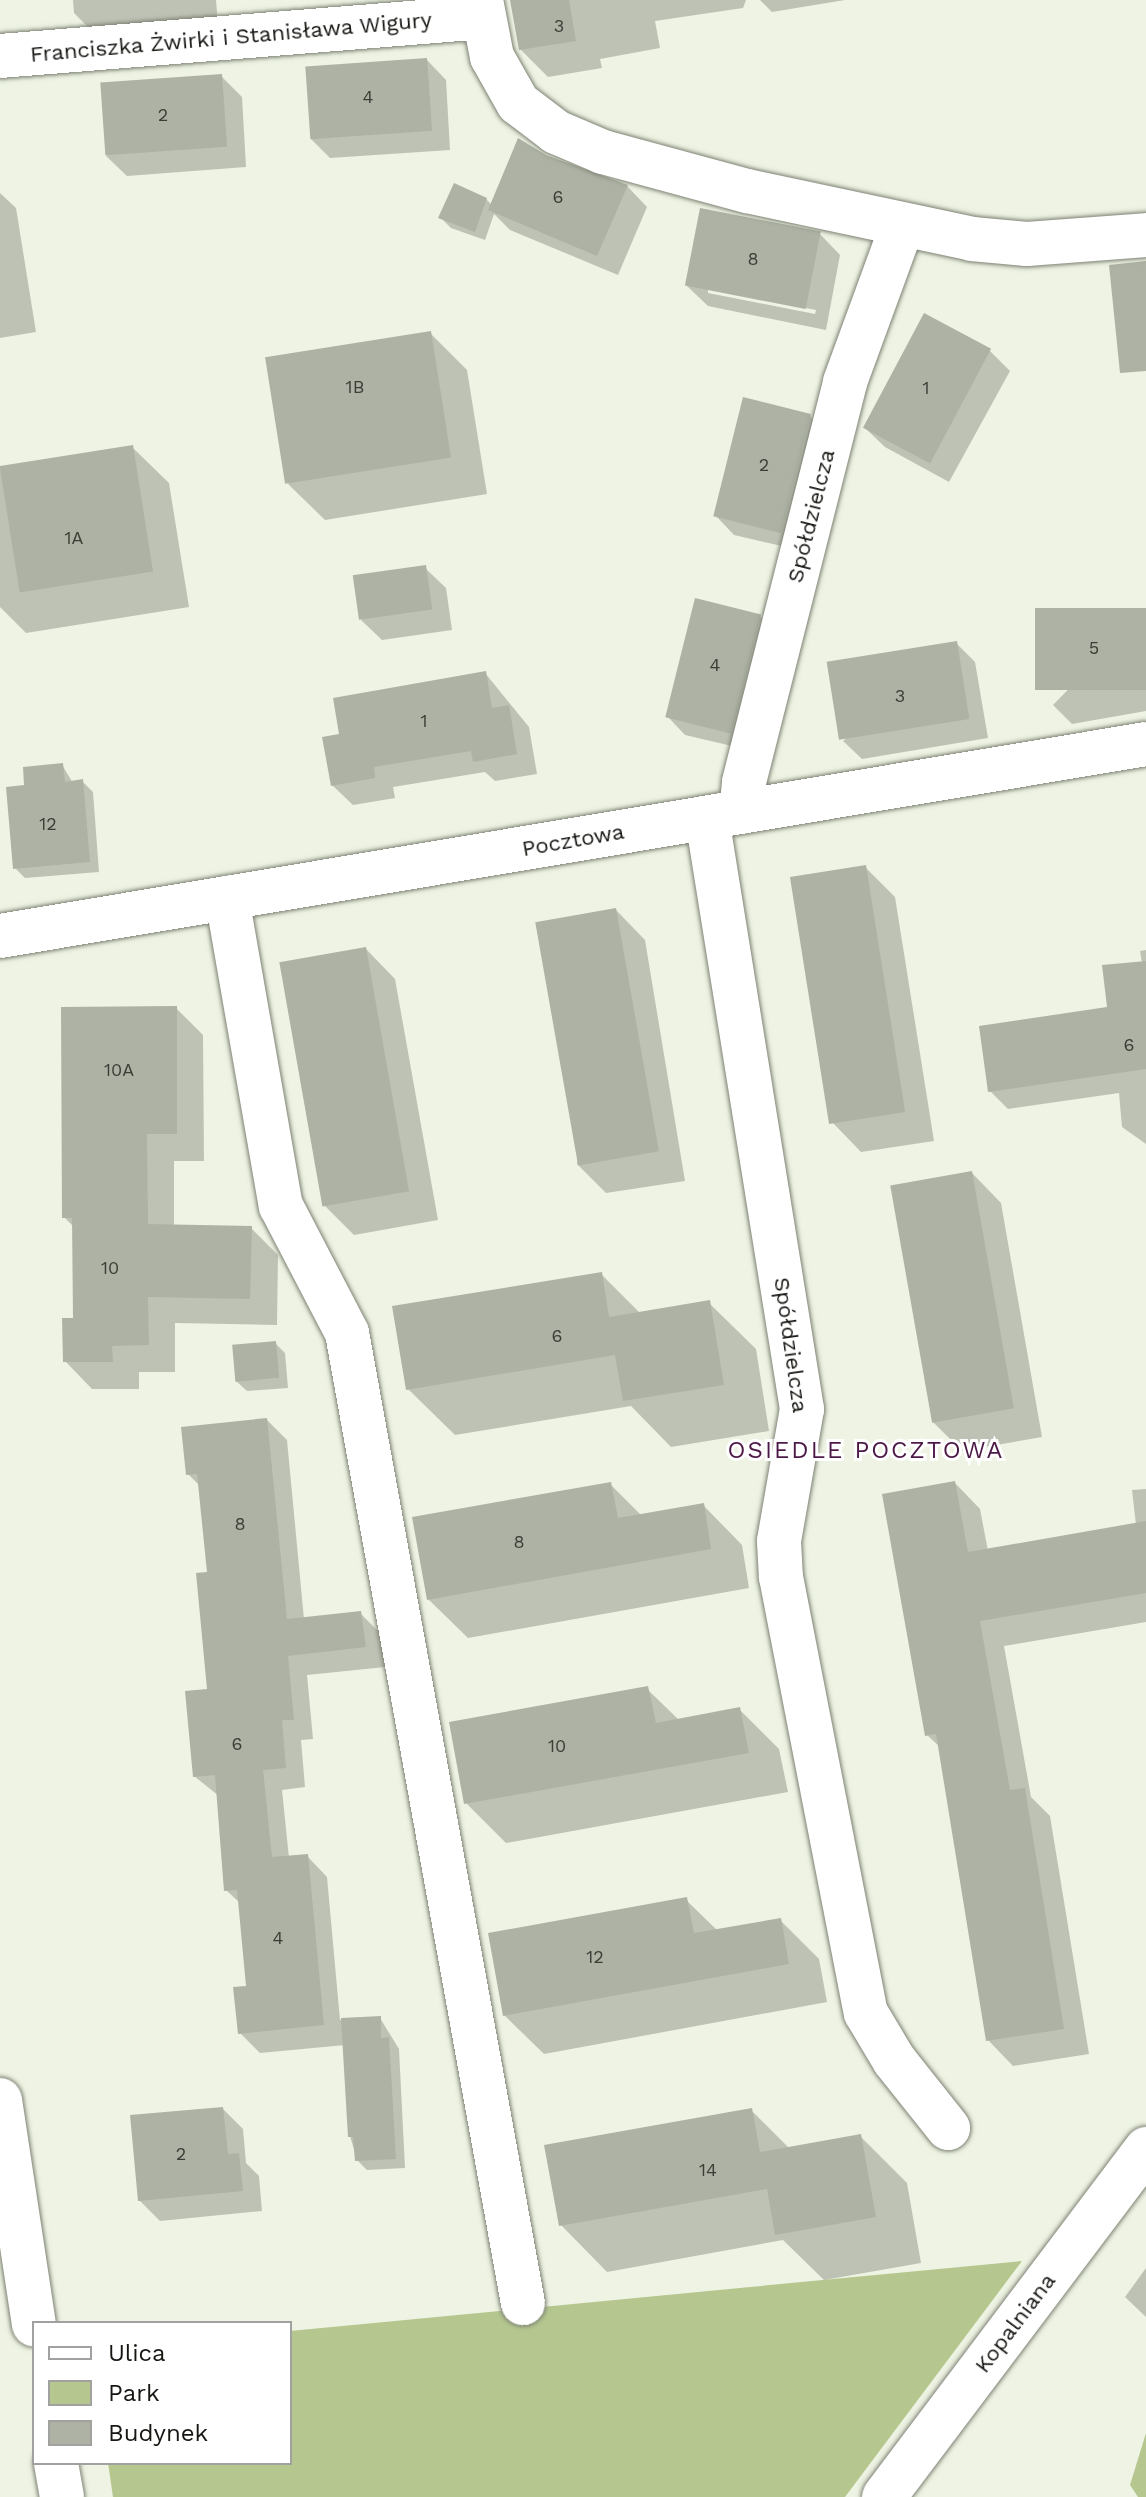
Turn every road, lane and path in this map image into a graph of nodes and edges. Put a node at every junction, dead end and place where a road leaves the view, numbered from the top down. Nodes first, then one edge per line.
1 (482, 8) edge
2 (0, 56) edge
3 (902, 226) junction
4 (1146, 235) edge
5 (1146, 744) edge
6 (724, 815) junction
7 (227, 898) junction
8 (0, 936) edge
9 (0, 2100) edge
10 (948, 2128) dead end
11 (1146, 2149) edge
12 (523, 2303) dead end
13 (34, 2321) edge
14 (56, 2465) edge
15 (62, 2497) edge
16 (884, 2497) edge

1 - 2 street, Franciszka Żwirki i Stanisława Wigury
1 - 3 street, Franciszka Żwirki i Stanisława Wigury
3 - 4 street, Franciszka Żwirki i Stanisława Wigury
3 - 6 street, Spółdzielcza
5 - 6 street, Pocztowa
6 - 7 street, Pocztowa
6 - 10 street, Spółdzielcza
7 - 8 street, Pocztowa
7 - 12 street
9 - 13 street
11 - 16 street, Kopalniana
14 - 15 street

